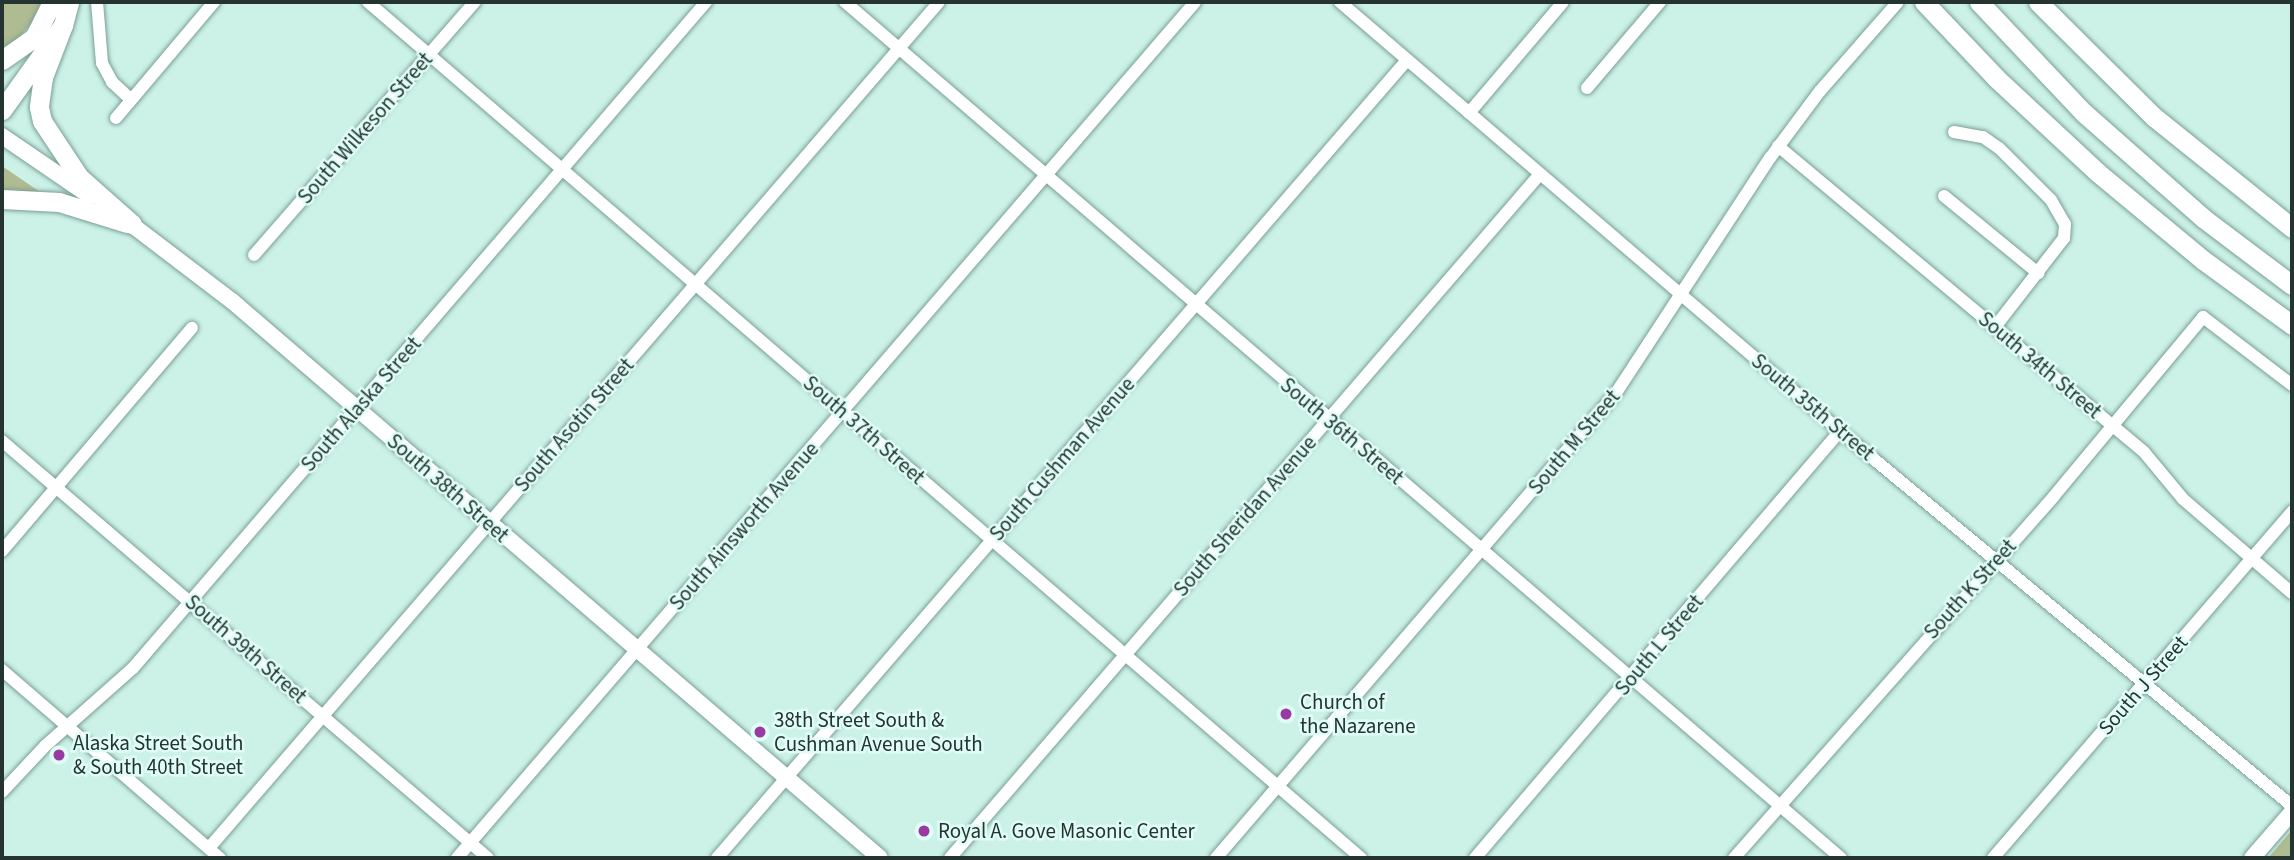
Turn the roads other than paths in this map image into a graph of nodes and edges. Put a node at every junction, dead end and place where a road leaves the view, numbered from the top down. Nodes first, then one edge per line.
1 (52, 2) edge
2 (69, 2) edge
3 (97, 2) edge
4 (214, 2) edge
5 (368, 2) edge
6 (475, 2) edge
7 (706, 2) edge
8 (845, 2) edge
9 (939, 2) edge
10 (1195, 2) edge
11 (1563, 2) edge
12 (1660, 2) edge
13 (1898, 2) edge
14 (1924, 2) edge
15 (2038, 2) edge
16 (1980, 3) edge
17 (1347, 4) edge
18 (63, 25) junction
19 (899, 48) junction
20 (429, 55) junction
21 (2, 60) edge
22 (1407, 60) junction
23 (1587, 88) dead end
24 (131, 100) junction
25 (2, 110) edge
26 (1469, 113) junction
27 (116, 118) dead end
28 (1954, 132) dead end
29 (2, 136) edge
30 (1778, 146) junction
31 (562, 169) junction
32 (1539, 174) junction
33 (1046, 176) junction
34 (1944, 196) dead end
35 (2, 200) edge
36 (132, 224) junction
37 (2292, 228) edge
38 (254, 255) dead end
39 (2038, 273) junction
40 (695, 284) junction
41 (2292, 285) edge
42 (1682, 296) junction
43 (1195, 305) junction
44 (2292, 325) edge
45 (1995, 327) junction
46 (192, 328) dead end
47 (2292, 385) edge
48 (357, 409) junction
49 (844, 412) junction
50 (1329, 419) junction
51 (2113, 425) junction
52 (1840, 431) junction
53 (2, 441) edge
54 (57, 488) junction
55 (2292, 511) edge
56 (489, 524) junction
57 (991, 541) junction
58 (1482, 550) junction
59 (2, 551) edge
60 (2252, 558) junction
61 (1995, 560) junction
62 (2292, 593) edge
63 (191, 601) junction
64 (637, 650) junction
65 (1124, 655) junction
66 (2, 670) edge
67 (1631, 678) junction
68 (2143, 685) junction
69 (324, 715) junction
70 (67, 726) junction
71 (786, 778) junction
72 (1277, 787) junction
73 (2, 792) edge
74 (1780, 806) junction
75 (2292, 806) edge
76 (2292, 812) edge
77 (470, 843) junction
78 (209, 848) junction
79 (220, 858) edge
80 (457, 858) edge
81 (488, 858) edge
82 (717, 858) edge
83 (880, 858) edge
84 (950, 858) edge
85 (1216, 858) edge
86 (1361, 858) edge
87 (1475, 858) edge
88 (1734, 858) edge
89 (1841, 858) edge
90 (1993, 858) edge
91 (2252, 858) edge

1 - 21 highway
2 - 18 highway
3 - 24 street
4 - 24 street
5 - 20 street, South 37th Street
6 - 20 street, South Wilkeson Street
7 - 31 street, South Alaska Street
8 - 19 street, South 36th Street
9 - 19 street, South Asotin Street
10 - 33 street, South Ainsworth Avenue
11 - 26 street
12 - 23 street
13 - 30 street, South M Street
14 - 44 highway
15 - 37 highway
16 - 41 highway
17 - 22 street, South 35th Street
18 - 25 highway
18 - 36 highway
19 - 33 street, South 36th Street
19 - 40 street, South Asotin Street
20 - 31 street, South 37th Street
20 - 38 street, South Wilkeson Street
22 - 26 street, South 35th Street
22 - 43 street, South Cushman Avenue
24 - 27 street
26 - 32 street, South 35th Street
28 - 39 street
29 - 36 main road, South 38th Street
30 - 42 street, South M Street
30 - 45 street, South 34th Street
31 - 40 street, South 37th Street
31 - 48 street, South Alaska Street
32 - 42 street, South 35th Street
32 - 50 street, South Sheridan Avenue
33 - 43 street, South 36th Street
33 - 49 street, South Ainsworth Avenue
34 - 39 street
35 - 36 highway
36 - 48 main road, South 38th Street
39 - 45 street
40 - 49 street, South 37th Street
40 - 56 street, South Asotin Street
42 - 52 street, South 35th Street
42 - 58 street, South M Street
43 - 50 street, South 36th Street
43 - 57 street, South Cushman Avenue
45 - 51 street, South 34th Street
46 - 54 street
47 - 51 street, South K Street
48 - 56 main road, South 38th Street
48 - 63 street, South Alaska Street
49 - 57 street, South 37th Street
49 - 64 street, South Ainsworth Avenue
50 - 58 street, South 36th Street
50 - 65 street, South Sheridan Avenue
51 - 60 street, South 34th Street
51 - 61 street, South K Street
52 - 61 street, South 35th Street
52 - 67 street, South L Street
53 - 54 street, South 39th Street
54 - 59 street
54 - 63 street, South 39th Street
55 - 60 street, South J Street
56 - 64 main road, South 38th Street
56 - 69 street, South Asotin Street
57 - 65 street, South 37th Street
57 - 71 street, South Cushman Avenue
58 - 67 street, South 36th Street
58 - 72 street, South M Street
60 - 62 street, South 34th Street
60 - 68 street, South J Street
61 - 68 street, South 35th Street
61 - 74 street, South K Street
63 - 69 street, South 39th Street
63 - 70 street, South Alaska Street
64 - 71 main road, South 38th Street
64 - 77 street, South Ainsworth Avenue
65 - 72 street, South 37th Street
65 - 84 street, South Sheridan Avenue
66 - 70 street
67 - 74 street, South 36th Street
67 - 87 street, South L Street
68 - 75 street, South 35th Street
68 - 90 street, South J Street
69 - 77 street, South 39th Street
69 - 78 street, South Asotin Street
70 - 73 street, South Alaska Street
70 - 78 street
71 - 82 street, South Cushman Avenue
71 - 83 main road, South 38th Street
72 - 85 street, South M Street
72 - 86 street, South 37th Street
74 - 88 street, South K Street
74 - 89 street, South 36th Street
76 - 91 main road
77 - 80 street, South Ainsworth Avenue
77 - 81 street, South 39th Street
78 - 79 street

